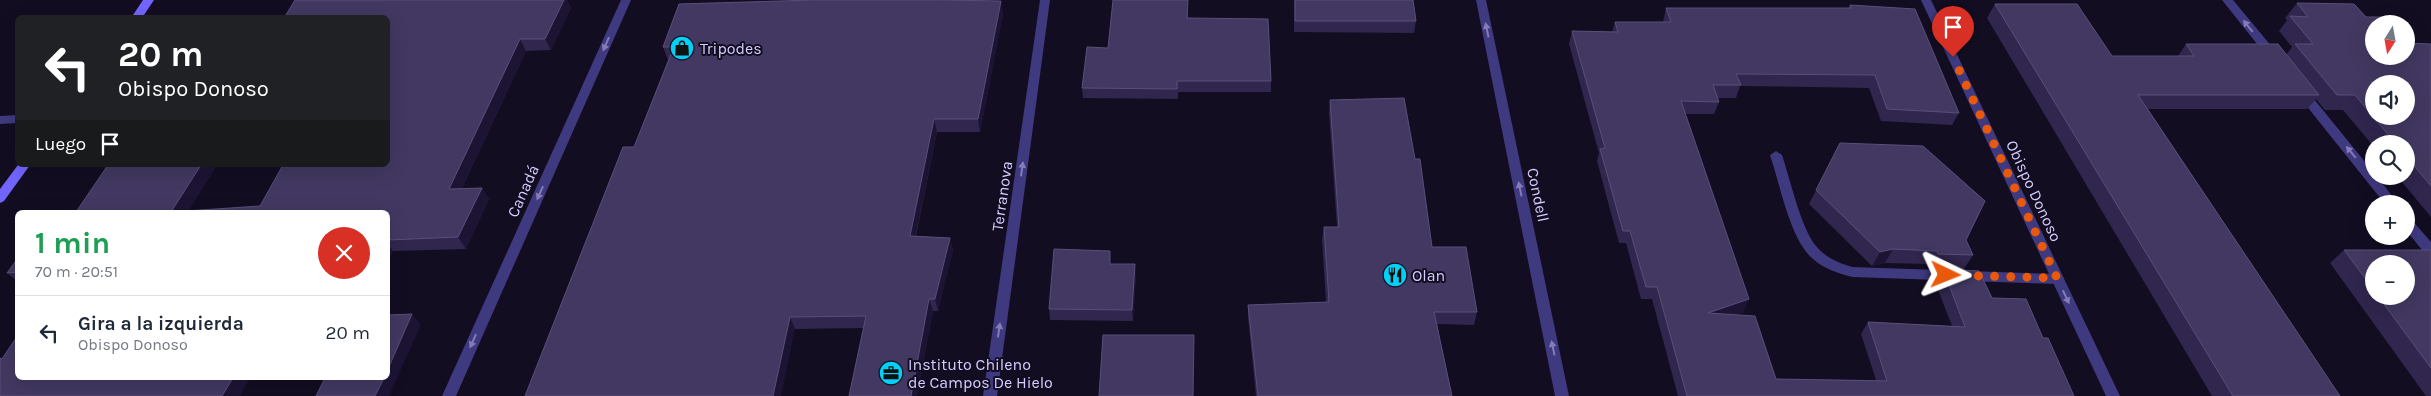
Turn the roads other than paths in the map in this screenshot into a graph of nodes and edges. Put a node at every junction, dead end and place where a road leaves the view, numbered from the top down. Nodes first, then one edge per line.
1 (149, 0) edge
2 (626, 0) edge
3 (1045, 0) edge
4 (1481, 0) edge
5 (1926, 0) edge
6 (2227, 0) edge
7 (138, 15) edge
8 (2282, 68) edge
9 (2294, 83) edge
10 (15, 119) edge
11 (0, 120) edge
12 (1776, 154) dead end
13 (23, 167) edge
14 (2385, 195) edge
15 (0, 198) edge
16 (2415, 232) edge
17 (2431, 251) edge
18 (2057, 278) junction
19 (449, 396) edge
20 (990, 396) edge
21 (1562, 396) edge
22 (2112, 396) edge

1 - 7 main road
2 -> 19 street, Canadá
20 -> 3 street, Terranova
21 -> 4 street, Condell
5 - 18 street, Obispo Donoso
8 -> 6 street
14 -> 9 street
10 - 11 street
12 - 18 street
13 - 15 main road
16 - 17 street
18 -> 22 street, Obispo Donoso

